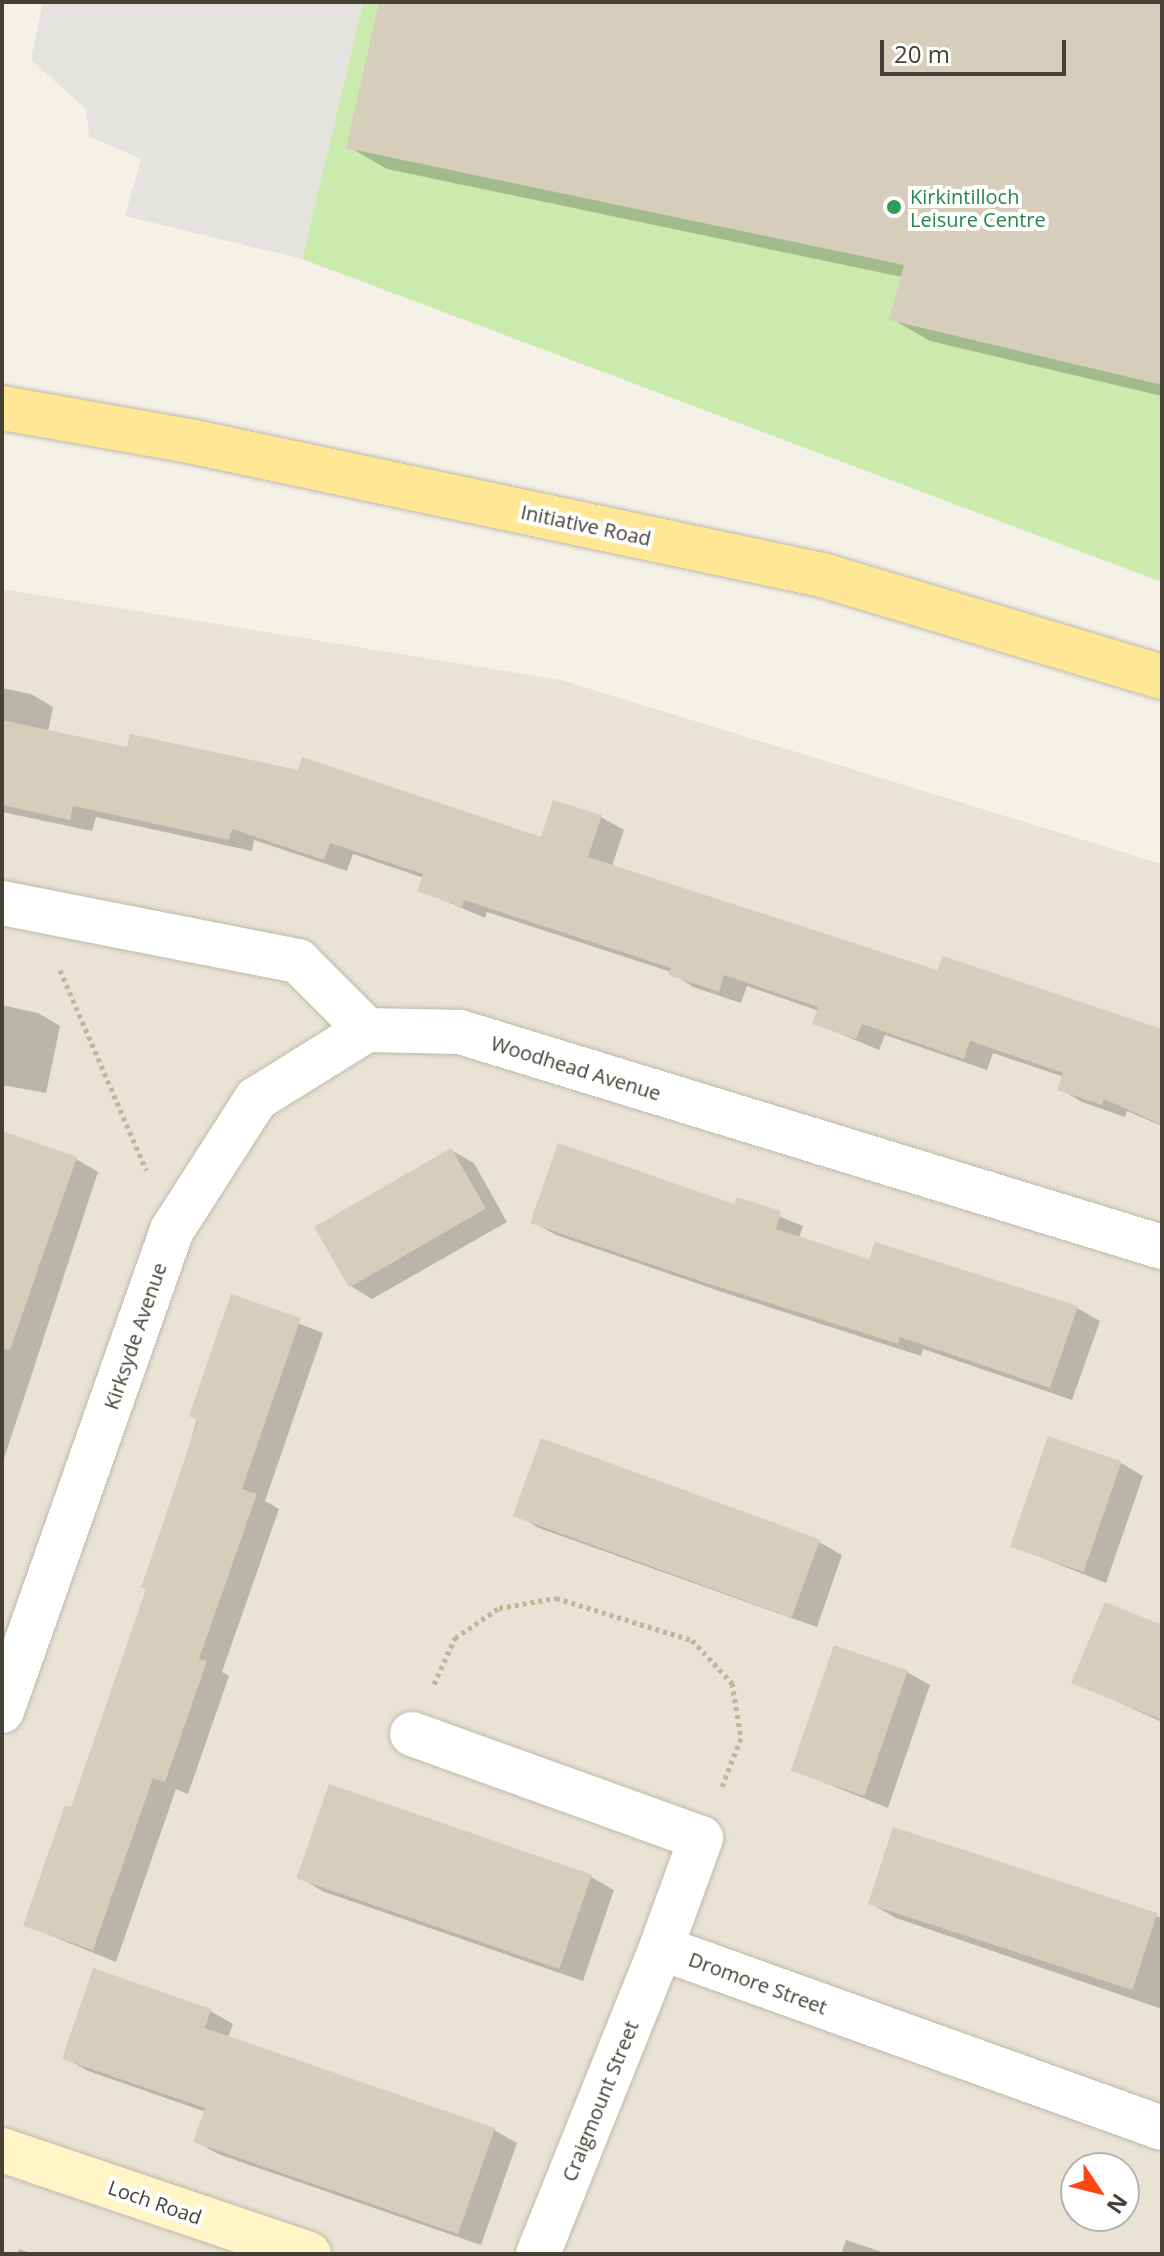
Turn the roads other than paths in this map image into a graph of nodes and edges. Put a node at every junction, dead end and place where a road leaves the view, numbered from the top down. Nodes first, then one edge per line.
1 (2, 408) edge
2 (1162, 677) edge
3 (18, 906) edge
4 (367, 1030) junction
5 (1162, 1247) edge
6 (2, 1711) edge
7 (412, 1734) road end
8 (661, 1948) junction
9 (1162, 2128) edge
10 (2, 2150) edge
11 (309, 2254) edge
12 (538, 2254) edge

1 - 2 main road, Initiative Road
3 - 4 street
4 - 5 street, Woodhead Avenue
4 - 6 street, Kirksyde Avenue
7 - 8 street, Dromore Street
8 - 9 street, Dromore Street
8 - 12 street, Craigmount Street
10 - 11 street, Loch Road

